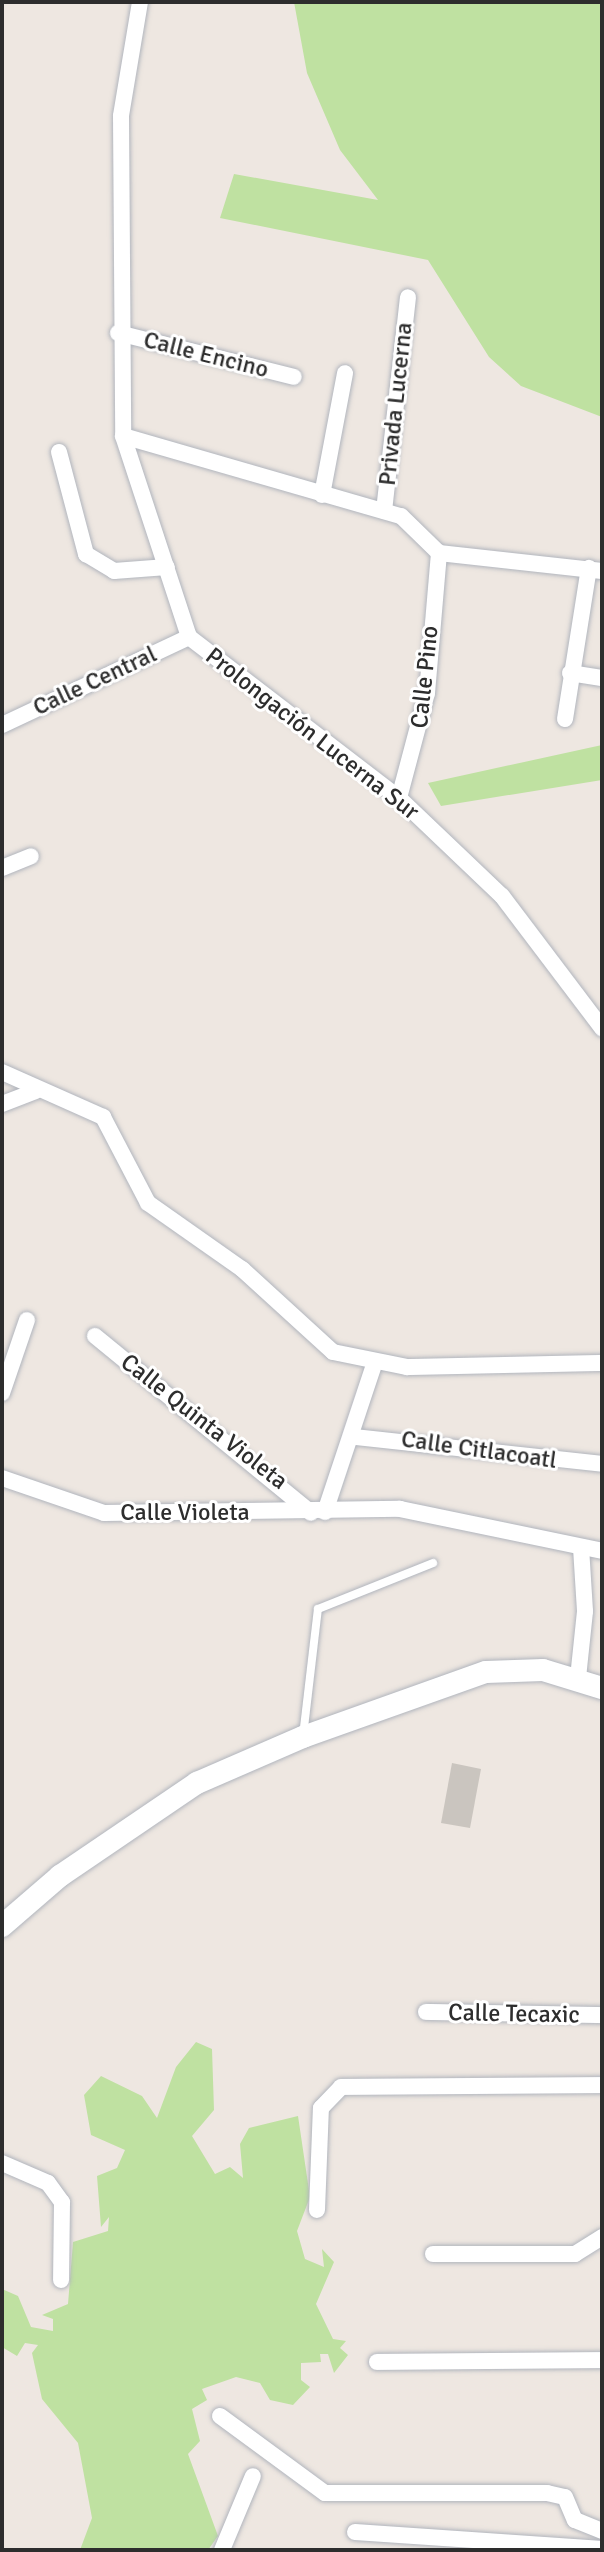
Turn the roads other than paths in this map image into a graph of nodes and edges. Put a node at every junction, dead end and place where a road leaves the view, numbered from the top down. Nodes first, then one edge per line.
1 (140, 2) edge
2 (408, 297) dead end
3 (118, 333) junction
4 (345, 373) dead end
5 (294, 377) dead end
6 (123, 436) junction
7 (59, 452) dead end
8 (322, 495) junction
9 (384, 511) junction
10 (439, 553) junction
11 (167, 567) junction
12 (595, 569) edge
13 (189, 637) junction
14 (570, 673) junction
15 (602, 678) edge
16 (565, 719) dead end
17 (2, 725) edge
18 (399, 798) junction
19 (31, 856) dead end
20 (2, 868) edge
21 (602, 1028) edge
22 (2, 1072) edge
23 (36, 1091) junction
24 (2, 1104) edge
25 (27, 1320) dead end
26 (95, 1336) dead end
27 (375, 1362) junction
28 (602, 1363) edge
29 (2, 1393) edge
30 (355, 1437) junction
31 (602, 1464) edge
32 (2, 1478) edge
33 (318, 1512) junction
34 (581, 1548) junction
35 (602, 1551) edge
36 (433, 1563) dead end
37 (594, 1613) edge
38 (578, 1678) junction
39 (602, 1688) edge
40 (303, 1737) junction
41 (2, 1926) edge
42 (426, 2012) dead end
43 (602, 2015) edge
44 (602, 2085) edge
45 (2, 2163) edge
46 (317, 2210) dead end
47 (602, 2237) edge
48 (433, 2254) dead end
49 (61, 2280) dead end
50 (602, 2360) edge
51 (377, 2362) dead end
52 (220, 2416) dead end
53 (253, 2476) dead end
54 (602, 2531) edge
55 (355, 2532) dead end
56 (602, 2549) edge
57 (222, 2550) edge

1 - 3 street, Prolongación Lucerna Sur
2 - 9 street, Privada Lucerna
3 - 5 street, Calle Encino
3 - 6 street, Prolongación Lucerna Sur
4 - 8 street
6 - 8 street
6 - 11 street, Prolongación Lucerna Sur
7 - 11 street
8 - 9 street
9 - 10 street
10 - 12 street
10 - 18 street, Calle Pino
11 - 13 street, Prolongación Lucerna Sur
12 - 14 street
13 - 17 street, Calle Central
13 - 18 street, Prolongación Lucerna Sur
14 - 15 street
14 - 16 street
18 - 21 street, Prolongación Lucerna Sur
19 - 20 street
22 - 23 street
23 - 24 street
23 - 27 street
25 - 29 street
26 - 33 street, Calle Quinta Violeta
27 - 28 street
27 - 30 street
30 - 31 street, Calle Citlacoatl
30 - 33 street
32 - 33 street, Calle Violeta
33 - 34 street, Calle Violeta
34 - 35 street, Calle Violeta
34 - 37 street
36 - 40 lane
37 - 38 street
38 - 39 main road
38 - 40 main road
40 - 41 main road
42 - 43 street, Calle Tecaxic
44 - 46 street
45 - 49 street
47 - 48 street
50 - 51 street
52 - 54 street
53 - 57 street
55 - 56 street

